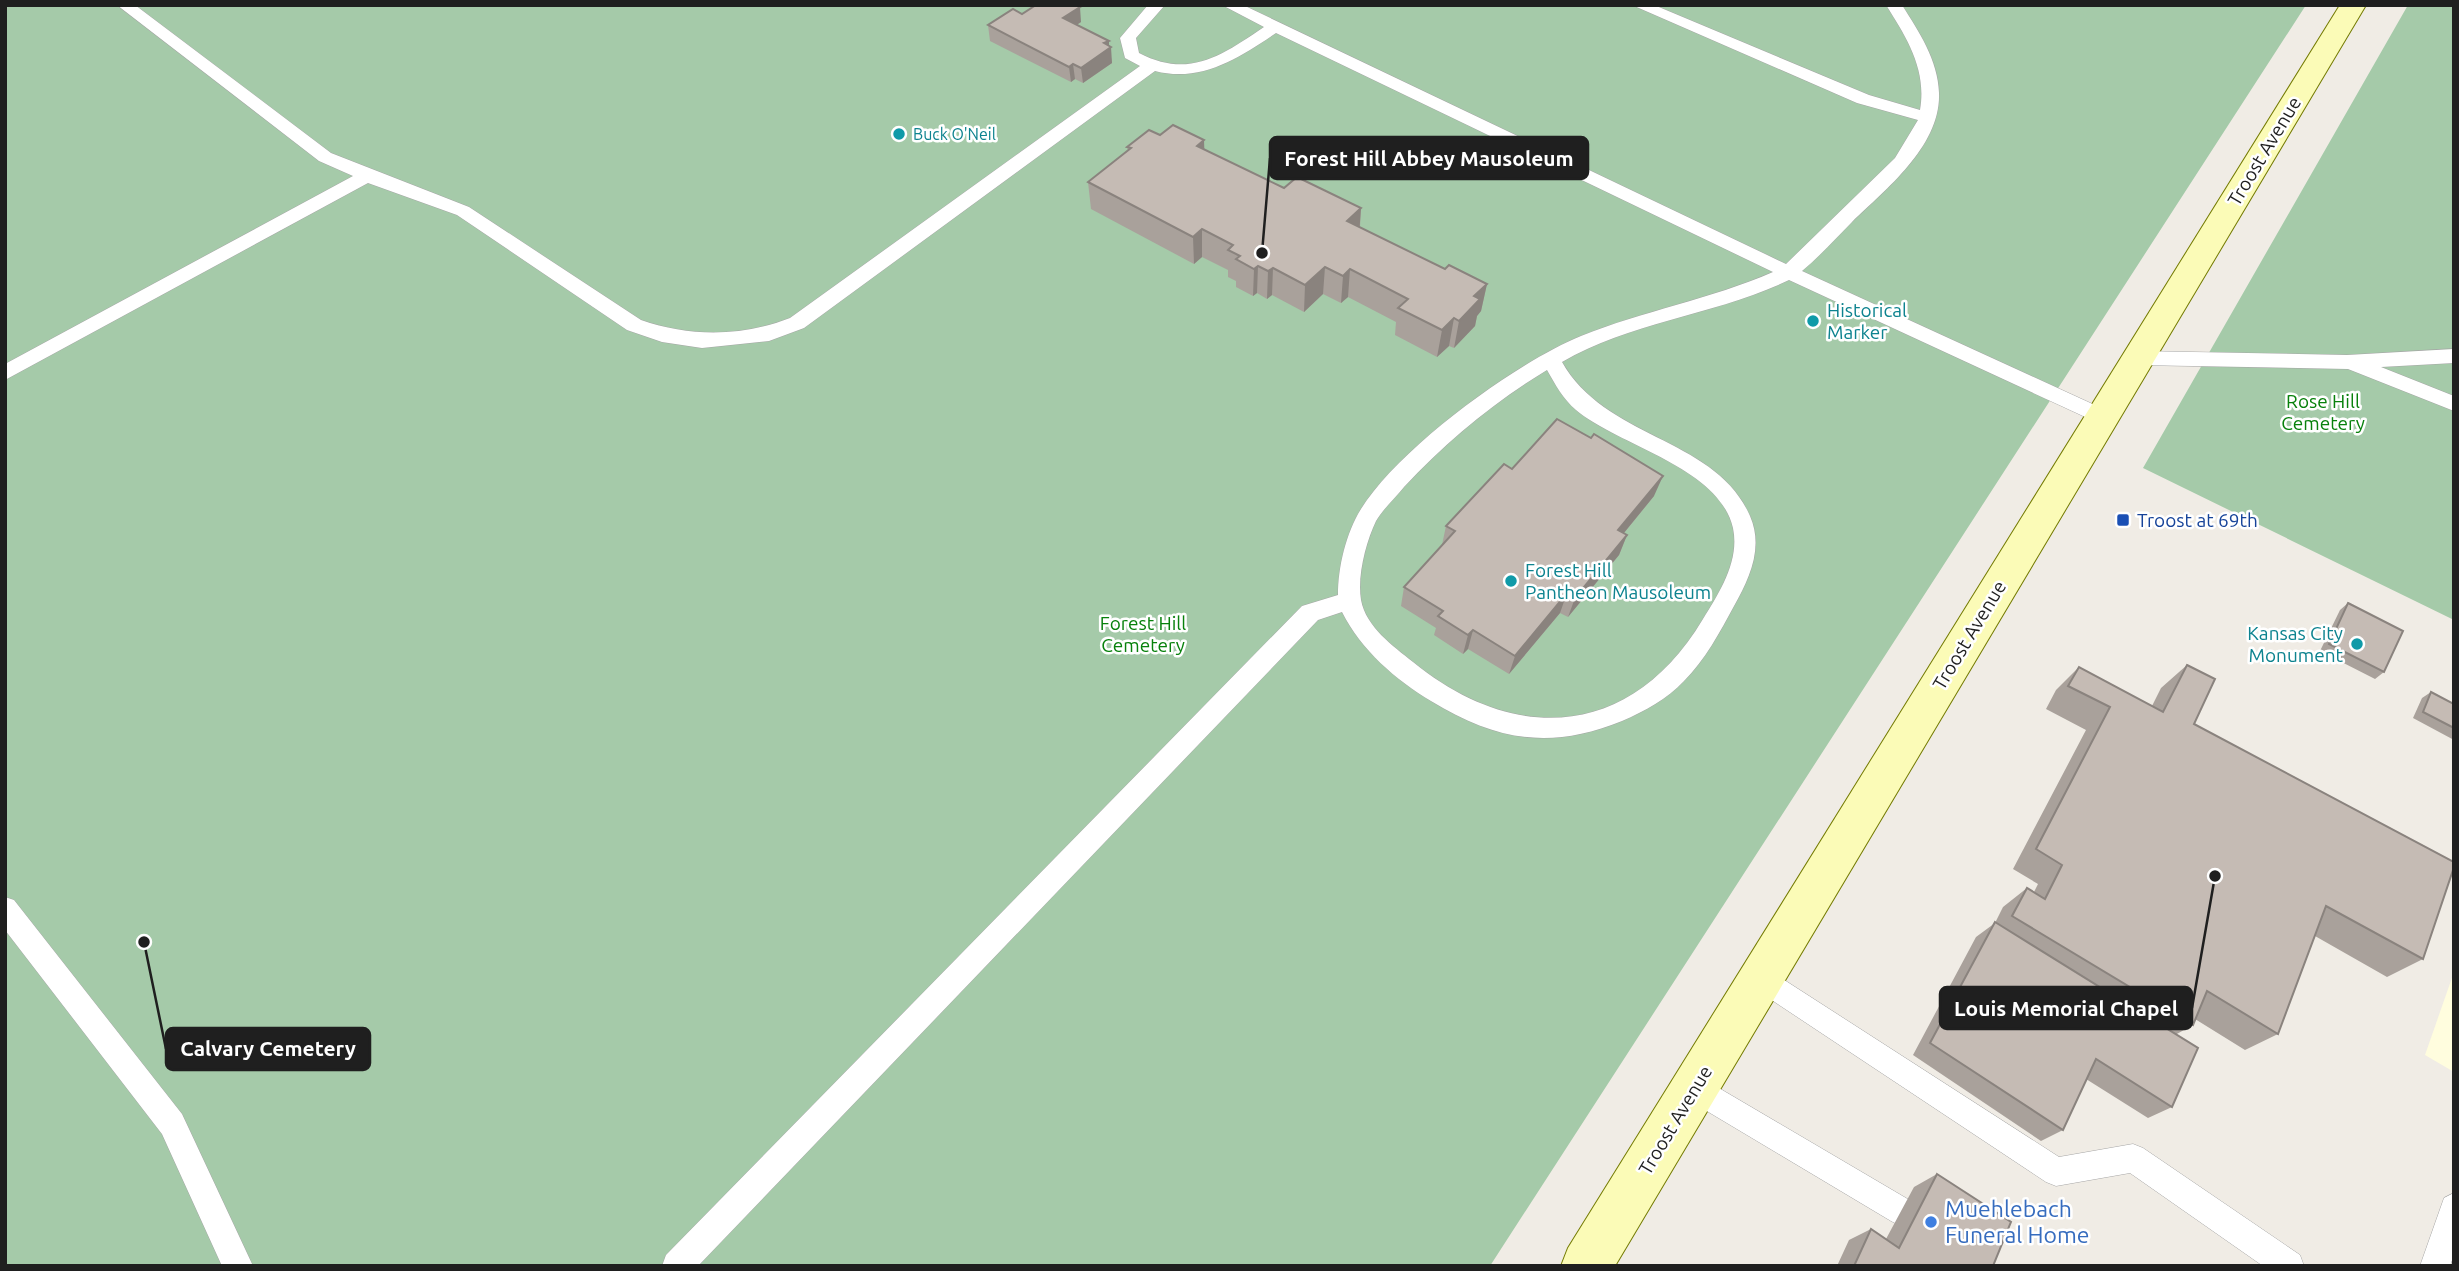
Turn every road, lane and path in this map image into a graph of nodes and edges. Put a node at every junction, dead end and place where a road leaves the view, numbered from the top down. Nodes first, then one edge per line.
1 (125, 5) edge
2 (1157, 5) edge
3 (1230, 5) edge
4 (1640, 5) edge
5 (1894, 5) edge
6 (2353, 5) edge
7 (1273, 28) junction
8 (1150, 67) junction
9 (1928, 117) junction
10 (367, 176) junction
11 (1788, 272) junction
12 (2454, 356) edge
13 (1550, 358) junction
14 (2138, 358) junction
15 (2347, 362) junction
16 (5, 373) edge
17 (2454, 404) edge
18 (2103, 417) junction
19 (1350, 601) junction
20 (5, 909) edge
21 (1761, 978) junction
22 (1695, 1088) junction
23 (2454, 1208) edge
24 (1901, 1210) dead end
25 (238, 1266) edge
26 (677, 1266) edge
27 (1586, 1266) edge
28 (2289, 1266) edge
29 (2435, 1266) edge

1 - 10 lane
2 - 8 lane
3 - 7 lane
4 - 9 lane
5 - 9 lane
6 - 14 main road, Troost Avenue
7 - 8 lane
7 - 11 lane
8 - 10 lane
9 - 11 lane
10 - 16 lane
11 - 13 lane
11 - 18 lane
12 - 15 lane
13 - 19 lane
13 - 19 lane
14 - 15 lane
14 - 18 main road, Troost Avenue
15 - 17 lane
18 - 21 main road, Troost Avenue
19 - 26 lane
20 - 25 lane
21 - 22 main road, Troost Avenue
21 - 28 lane
22 - 24 lane
22 - 27 main road, Troost Avenue
23 - 29 lane

